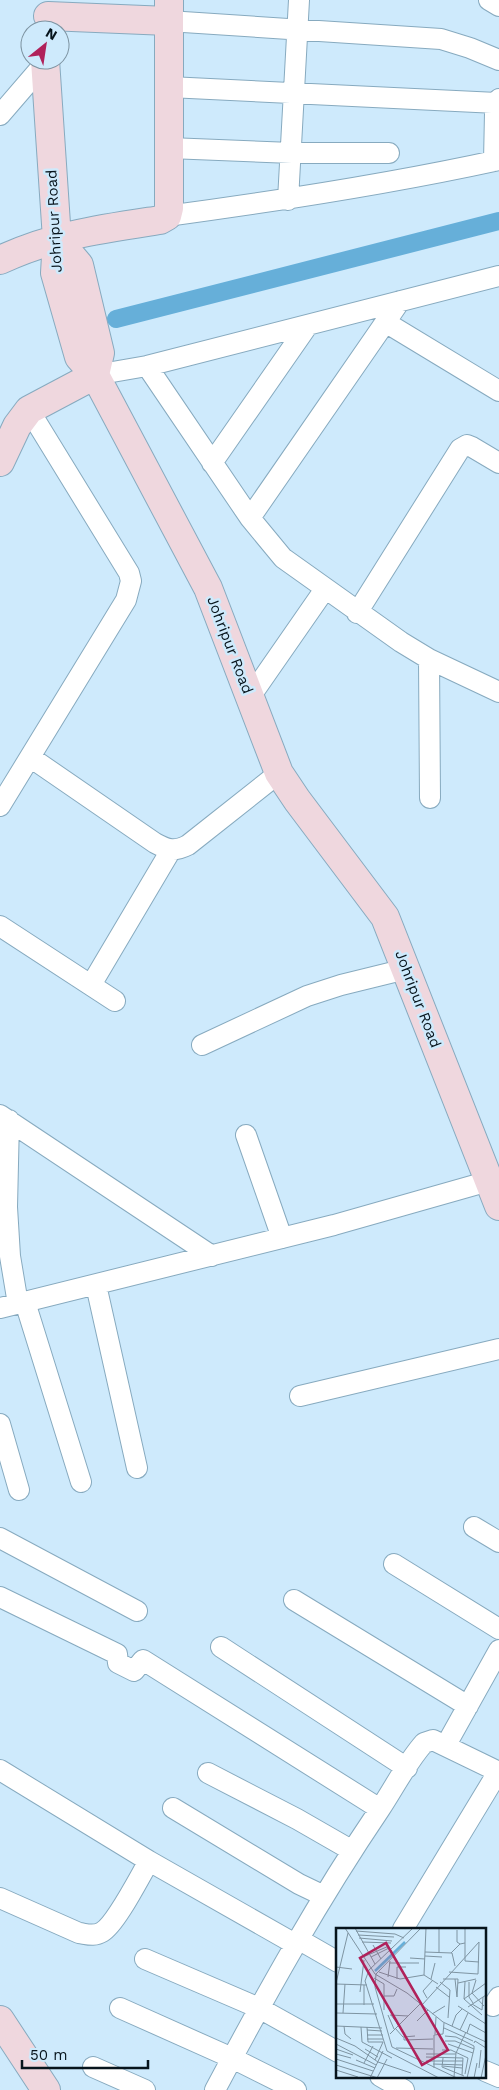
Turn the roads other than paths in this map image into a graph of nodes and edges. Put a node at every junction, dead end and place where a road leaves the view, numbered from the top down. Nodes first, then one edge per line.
1 (299, 0) edge
2 (489, 0) edge
3 (499, 6) edge
4 (160, 14) edge
5 (48, 15) edge
6 (299, 31) junction
7 (499, 60) edge
8 (37, 70) edge
9 (45, 70) edge
10 (169, 87) junction
11 (295, 93) junction
12 (498, 101) edge
13 (0, 115) edge
14 (169, 148) junction
15 (292, 153) junction
16 (389, 153) dead end
17 (496, 161) edge
18 (288, 200) junction
19 (167, 216) junction
20 (57, 240) junction
21 (0, 260) edge
22 (499, 276) edge
23 (400, 301) junction
24 (385, 322) junction
25 (308, 325) junction
26 (92, 362) junction
27 (148, 366) junction
28 (499, 391) edge
29 (29, 410) junction
30 (0, 462) edge
31 (212, 463) junction
32 (499, 463) edge
33 (250, 518) junction
34 (325, 589) junction
35 (356, 612) junction
36 (430, 660) junction
37 (499, 692) edge
38 (250, 697) junction
39 (30, 757) junction
40 (279, 773) junction
41 (430, 798) dead end
42 (0, 806) edge
43 (171, 850) junction
44 (0, 926) edge
45 (406, 969) junction
46 (91, 985) junction
47 (115, 1001) dead end
48 (202, 1045) dead end
49 (5, 1117) edge
50 (246, 1135) dead end
51 (489, 1181) junction
52 (499, 1206) edge
53 (282, 1238) junction
54 (212, 1256) junction
55 (96, 1285) junction
56 (14, 1305) edge
57 (499, 1349) edge
58 (300, 1396) dead end
59 (0, 1424) edge
60 (137, 1468) dead end
61 (81, 1482) dead end
62 (19, 1490) dead end
63 (474, 1527) dead end
64 (0, 1538) edge
65 (499, 1542) edge
66 (394, 1564) dead end
67 (0, 1596) edge
68 (294, 1600) dead end
69 (137, 1611) dead end
70 (499, 1629) edge
71 (221, 1647) dead end
72 (499, 1650) edge
73 (468, 1706) junction
74 (446, 1745) junction
75 (406, 1768) junction
76 (0, 1770) edge
77 (208, 1772) dead end
78 (498, 1772) edge
79 (173, 1808) dead end
80 (380, 1809) junction
81 (351, 1850) junction
82 (150, 1860) junction
83 (324, 1896) junction
84 (0, 1898) edge
85 (404, 1928) edge
86 (296, 1941) junction
87 (145, 1959) dead end
88 (336, 1961) edge
89 (120, 2008) dead end
90 (259, 2008) junction
91 (0, 2020) edge
92 (336, 2051) edge
93 (232, 2058) junction
94 (92, 2067) dead end
95 (486, 2071) edge
96 (499, 2077) edge
97 (383, 2078) edge
98 (46, 2090) edge
99 (145, 2090) edge
100 (215, 2090) edge
101 (296, 2090) edge
102 (404, 2090) edge

1 - 6 street
2 - 3 street
4 - 5 street
4 - 6 street
4 - 10 street
6 - 7 street
6 - 11 street
8 - 13 street
9 - 20 street, Johripur Road
10 - 11 street
10 - 14 street
11 - 12 street
11 - 15 street
12 - 17 street
14 - 15 street
14 - 19 street
15 - 16 street
15 - 18 street
17 - 18 street
18 - 19 street
19 - 20 street
20 - 21 street
20 - 26 street, Johripur Road
22 - 23 street
23 - 24 street
23 - 25 street
24 - 28 street
24 - 33 street
25 - 27 street
25 - 31 street
26 - 27 street
26 - 29 street
26 - 38 street, Johripur Road
27 - 31 street
29 - 30 street
29 - 39 street
31 - 33 street
32 - 35 street
33 - 34 street
34 - 35 street
34 - 38 street
35 - 36 street
36 - 37 street
36 - 41 street
38 - 40 street, Johripur Road
39 - 42 street
39 - 43 street
40 - 43 street
40 - 45 street, Johripur Road
43 - 46 street
44 - 46 street
45 - 48 street
45 - 51 street, Johripur Road
46 - 47 street
49 - 54 street
49 - 56 street
50 - 53 street
51 - 52 street, Johripur Road
51 - 53 street
53 - 54 street
54 - 55 street
55 - 56 street
55 - 60 street
56 - 61 street
57 - 58 street
59 - 62 street
63 - 65 street
64 - 69 street
66 - 70 street
67 - 80 street
68 - 73 street
71 - 75 street
72 - 73 street
73 - 74 street
74 - 75 street
74 - 78 street
75 - 80 street
76 - 82 street
77 - 81 street
78 - 85 street
79 - 83 street
80 - 81 street
81 - 83 street
82 - 84 street
82 - 86 street
83 - 86 street
86 - 88 street
86 - 90 street
87 - 90 street
89 - 93 street
90 - 92 street
90 - 93 street
91 - 98 street
93 - 100 street
93 - 101 street
94 - 99 street
95 - 96 street
97 - 102 street

